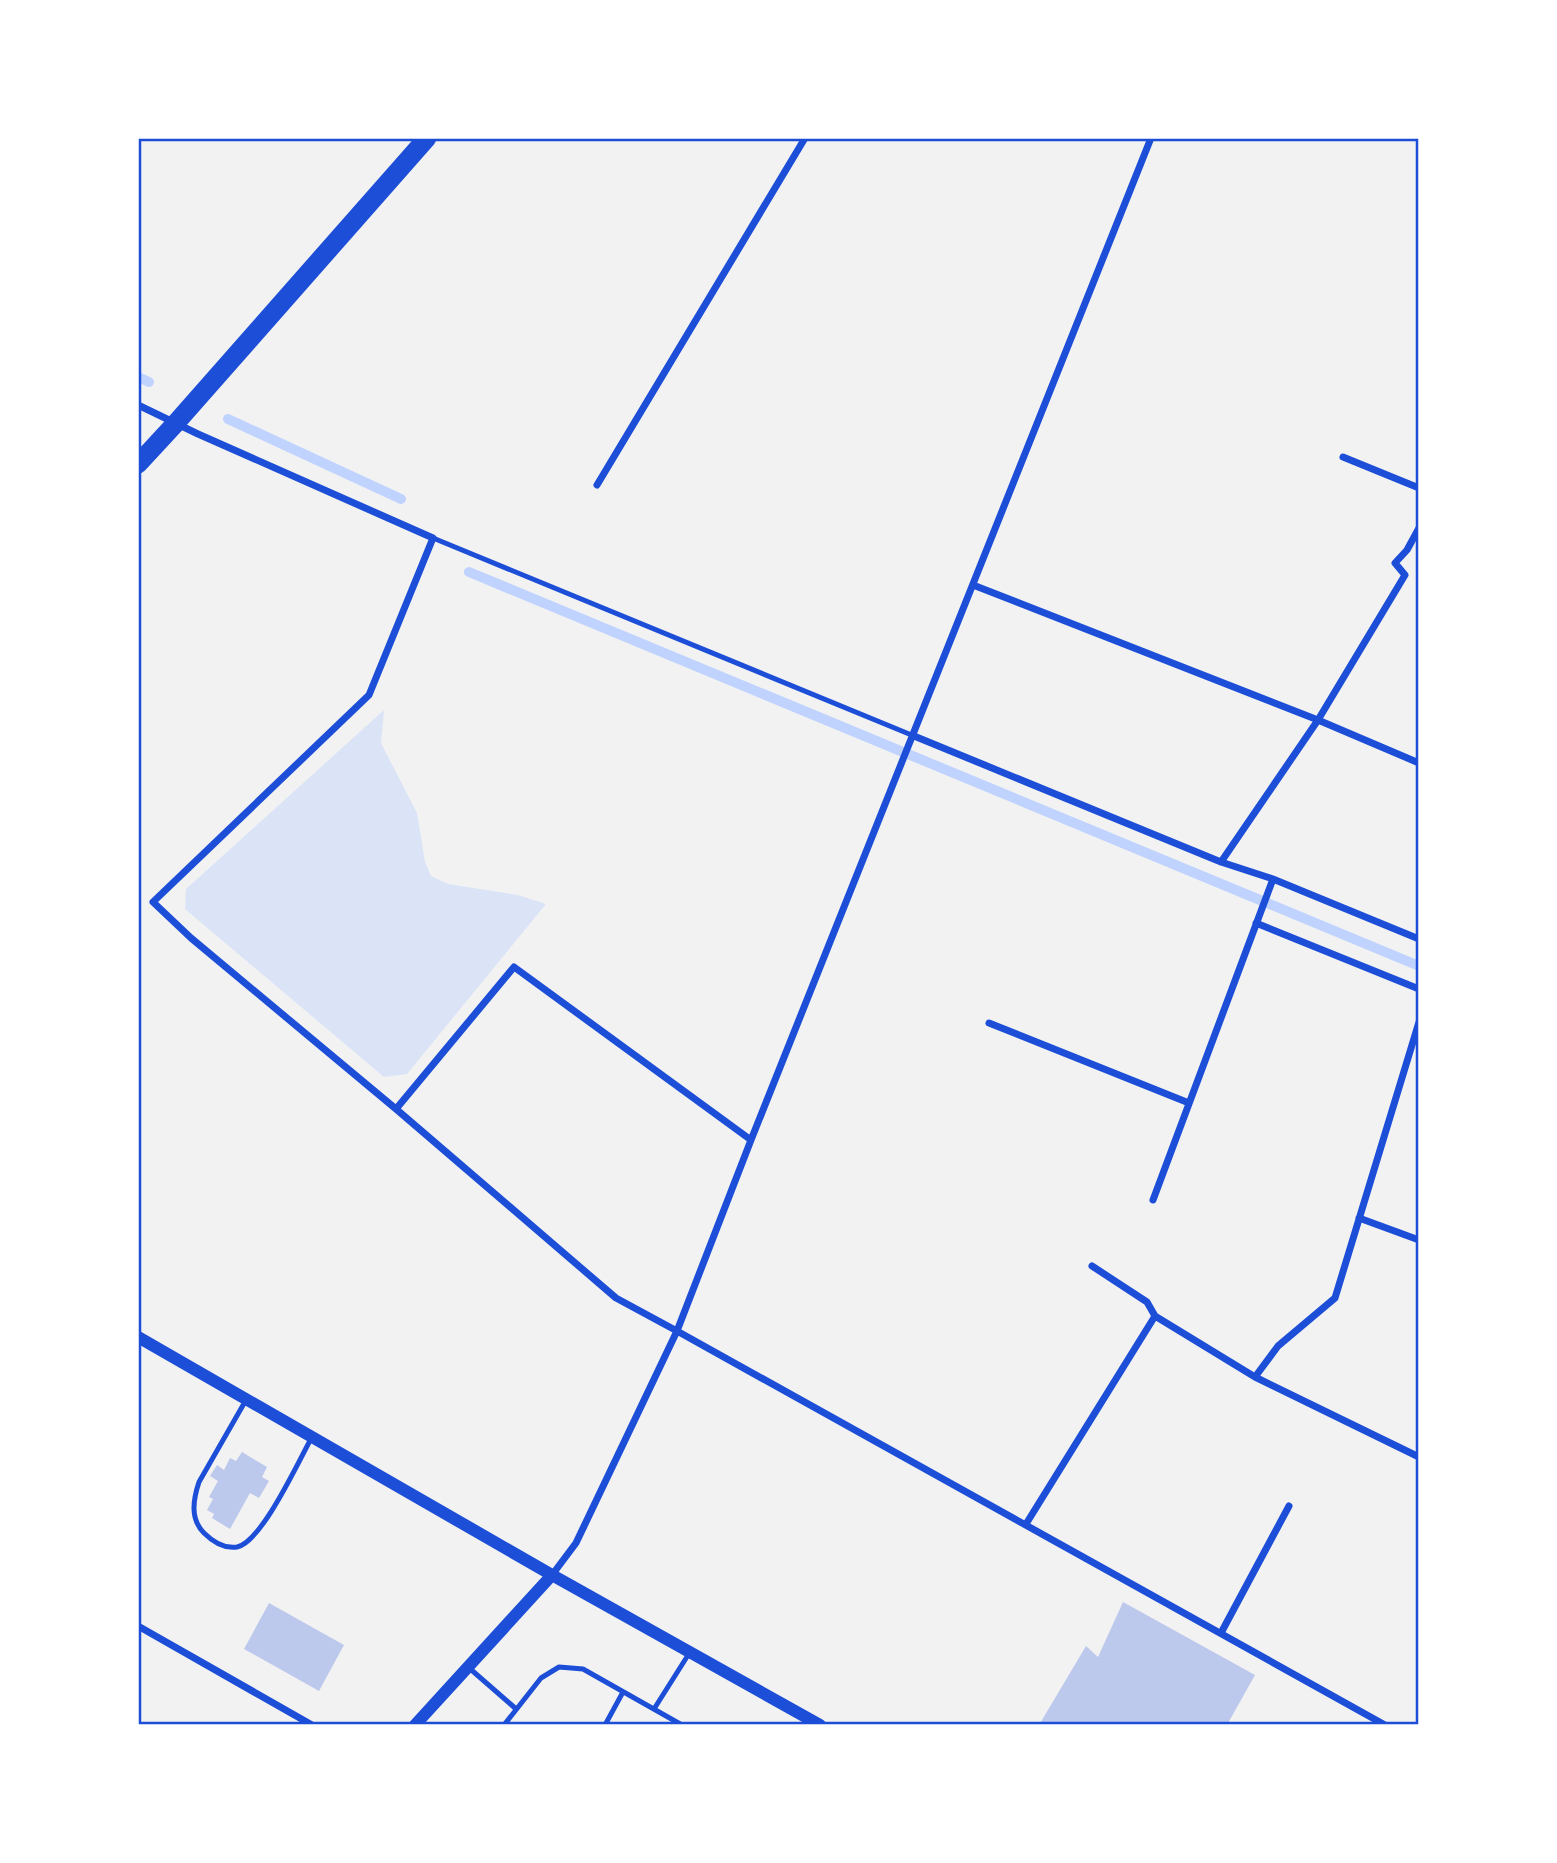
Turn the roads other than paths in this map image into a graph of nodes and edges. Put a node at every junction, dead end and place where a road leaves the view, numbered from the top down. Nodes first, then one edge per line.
1 (806, 138) edge
2 (1152, 138) edge
3 (423, 139) edge
4 (138, 405) edge
5 (175, 424) junction
6 (1343, 457) dead end
7 (138, 464) edge
8 (597, 485) dead end
9 (1419, 488) edge
10 (1419, 528) edge
11 (433, 538) junction
12 (973, 585) junction
13 (1318, 720) junction
14 (914, 736) junction
15 (1419, 763) edge
16 (1221, 862) junction
17 (1273, 879) junction
18 (1256, 923) junction
19 (1419, 939) edge
20 (1419, 989) edge
21 (1419, 1022) edge
22 (989, 1023) dead end
23 (1189, 1103) junction
24 (396, 1109) junction
25 (751, 1140) junction
26 (1153, 1200) dead end
27 (1359, 1218) junction
28 (1419, 1240) edge
29 (1092, 1266) dead end
30 (1155, 1316) junction
31 (677, 1331) junction
32 (138, 1337) edge
33 (1255, 1377) junction
34 (247, 1399) junction
35 (312, 1437) junction
36 (1419, 1457) edge
37 (1289, 1506) dead end
38 (1026, 1524) junction
39 (552, 1575) junction
40 (138, 1626) edge
41 (1221, 1633) junction
42 (690, 1652) junction
43 (468, 1667) junction
44 (623, 1692) junction
45 (515, 1708) junction
46 (654, 1709) junction
47 (312, 1725) edge
48 (415, 1725) edge
49 (504, 1725) edge
50 (605, 1725) edge
51 (682, 1725) edge
52 (820, 1725) edge
53 (1385, 1725) edge

1 - 8 street
2 - 12 street
3 - 5 highway
4 - 5 street
5 - 7 highway
5 - 11 street
6 - 9 street
10 - 13 street
11 - 14 lane
11 - 24 street
12 - 13 street
12 - 14 street
13 - 15 street
13 - 16 street
14 - 16 street
14 - 25 street
16 - 17 street
17 - 18 street
17 - 19 street
18 - 20 street
18 - 23 street
21 - 27 street
22 - 23 street
23 - 26 street
24 - 25 street
24 - 31 street
25 - 31 street
27 - 28 street
27 - 33 street
29 - 30 street
30 - 33 street
30 - 38 street
31 - 38 street
31 - 39 street
32 - 34 street
33 - 36 street
34 - 35 street
34 - 35 lane
35 - 39 street
37 - 41 street
38 - 41 street
39 - 42 street
39 - 43 street
40 - 47 street
41 - 53 street
42 - 46 lane
42 - 52 street
43 - 45 lane
43 - 48 street
44 - 45 lane
44 - 46 lane
44 - 50 lane
45 - 49 lane
46 - 51 lane

